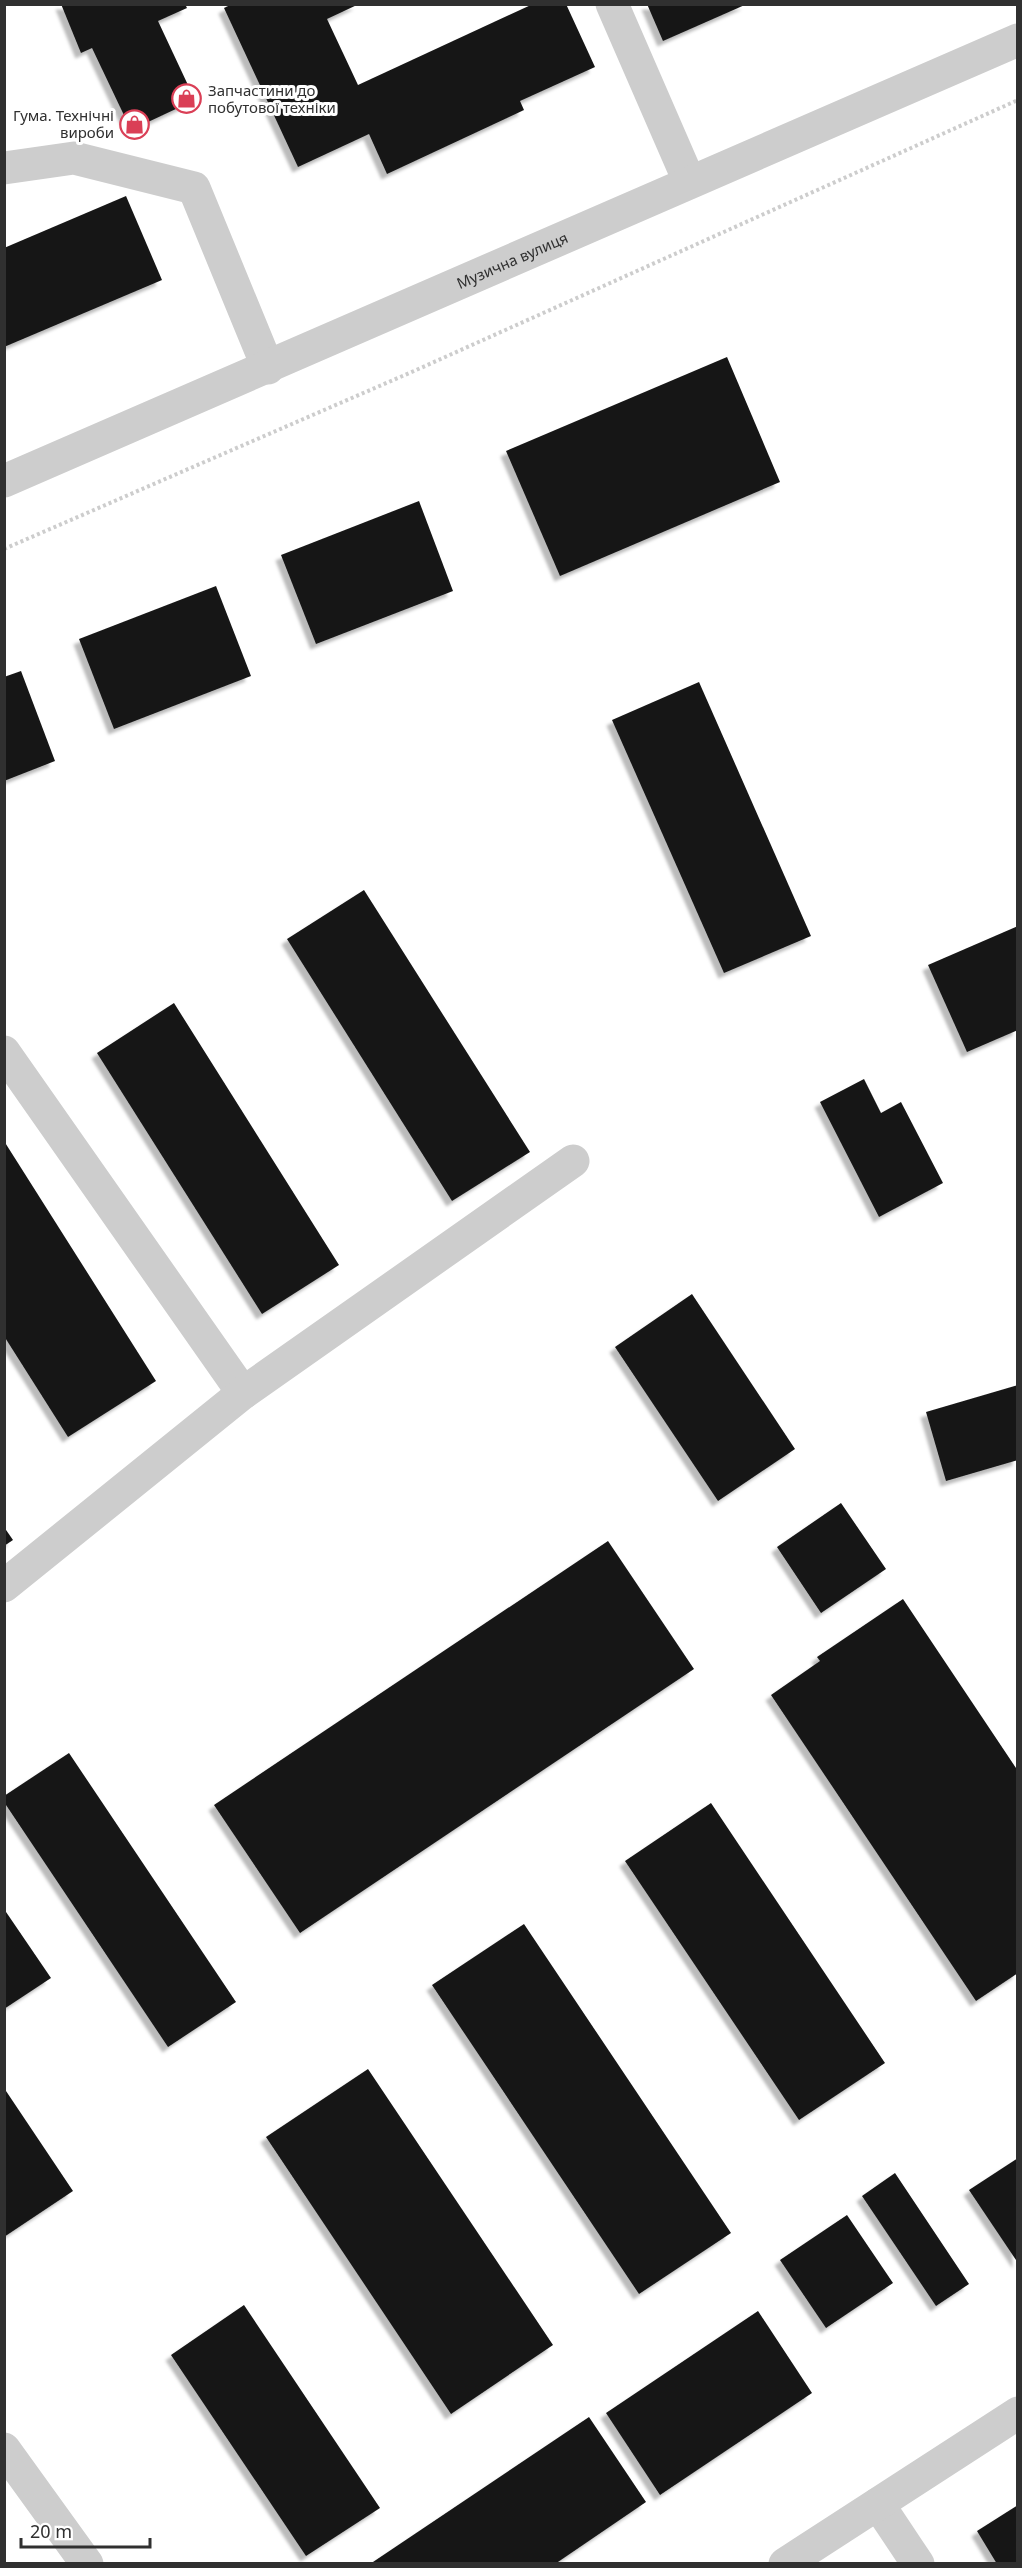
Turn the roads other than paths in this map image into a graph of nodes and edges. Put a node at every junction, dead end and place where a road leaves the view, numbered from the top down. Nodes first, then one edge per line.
1 (612, 4) edge
2 (1017, 40) edge
3 (4, 168) edge
4 (689, 181) junction
5 (268, 368) junction
6 (4, 481) edge
7 (4, 1052) edge
8 (573, 1161) dead end
9 (243, 1394) junction
10 (4, 1586) edge
11 (1017, 2413) edge
12 (4, 2449) edge
13 (878, 2504) junction
14 (87, 2564) edge
15 (785, 2564) edge
16 (918, 2564) edge

1 - 4 street
2 - 4 street, Музична вулиця
3 - 5 street
4 - 5 street, Музична вулиця
5 - 6 street, Музична вулиця
7 - 9 street
8 - 9 street
9 - 10 street
11 - 13 street
12 - 14 street
13 - 15 street
13 - 16 street

